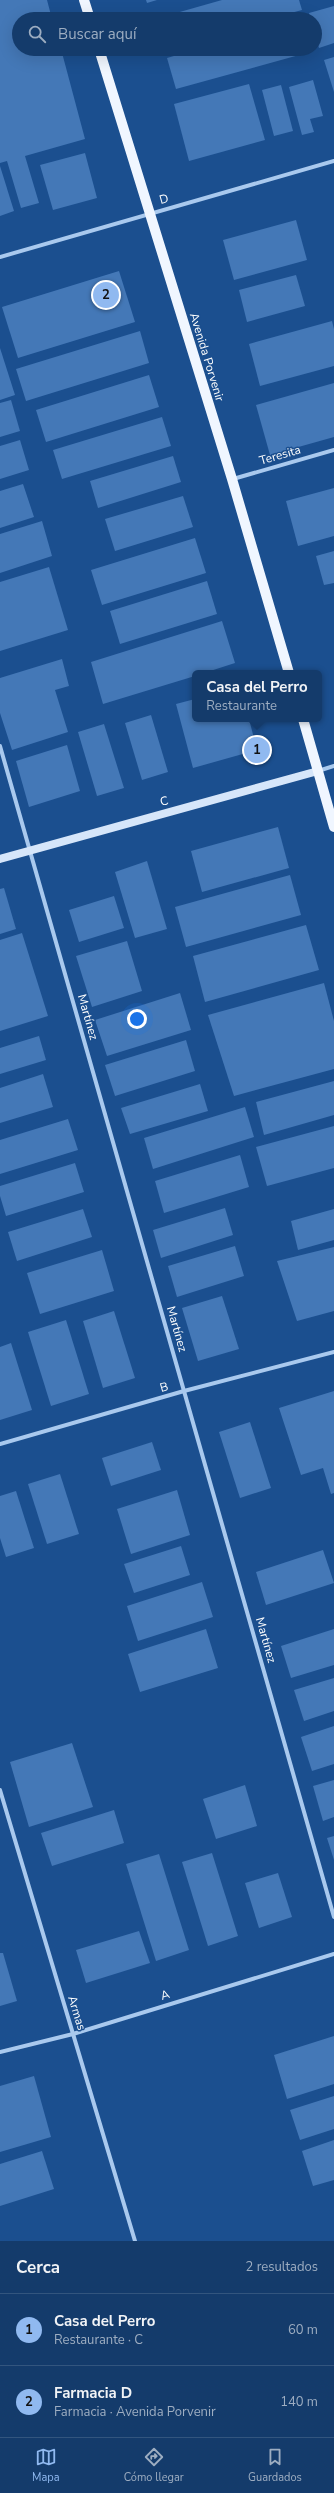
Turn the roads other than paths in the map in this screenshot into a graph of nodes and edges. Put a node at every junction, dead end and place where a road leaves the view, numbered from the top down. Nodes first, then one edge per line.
1 (84, 0) edge
2 (88, 12) edge
3 (101, 56) edge
4 (334, 161) edge
5 (149, 214) junction
6 (0, 257) edge
7 (334, 450) edge
8 (232, 479) junction
9 (288, 670) edge
10 (303, 722) edge
11 (0, 746) edge
12 (334, 766) edge
13 (318, 771) junction
14 (334, 827) edge
15 (30, 850) junction
16 (0, 859) edge
17 (334, 1352) edge
18 (184, 1391) junction
19 (0, 1444) edge
20 (0, 1790) edge
21 (334, 1917) edge
22 (334, 1954) edge
23 (73, 2034) junction
24 (0, 2052) edge
25 (135, 2241) edge

1 - 2 main road
3 - 5 main road, Avenida Porvenir
4 - 5 street, D
5 - 6 street, D
5 - 8 main road, Avenida Porvenir
7 - 8 street, Teresita
8 - 9 main road, Avenida Porvenir
10 - 13 main road
11 - 15 street, Martínez
12 - 13 street, C
13 - 14 main road
13 - 15 street, C
15 - 16 street, C
15 - 18 street, Martínez
17 - 18 street, B
18 - 19 street, B
18 - 21 street, Martínez
20 - 23 street, Armas
22 - 23 street, A
23 - 24 street, A
23 - 25 street, Armas

